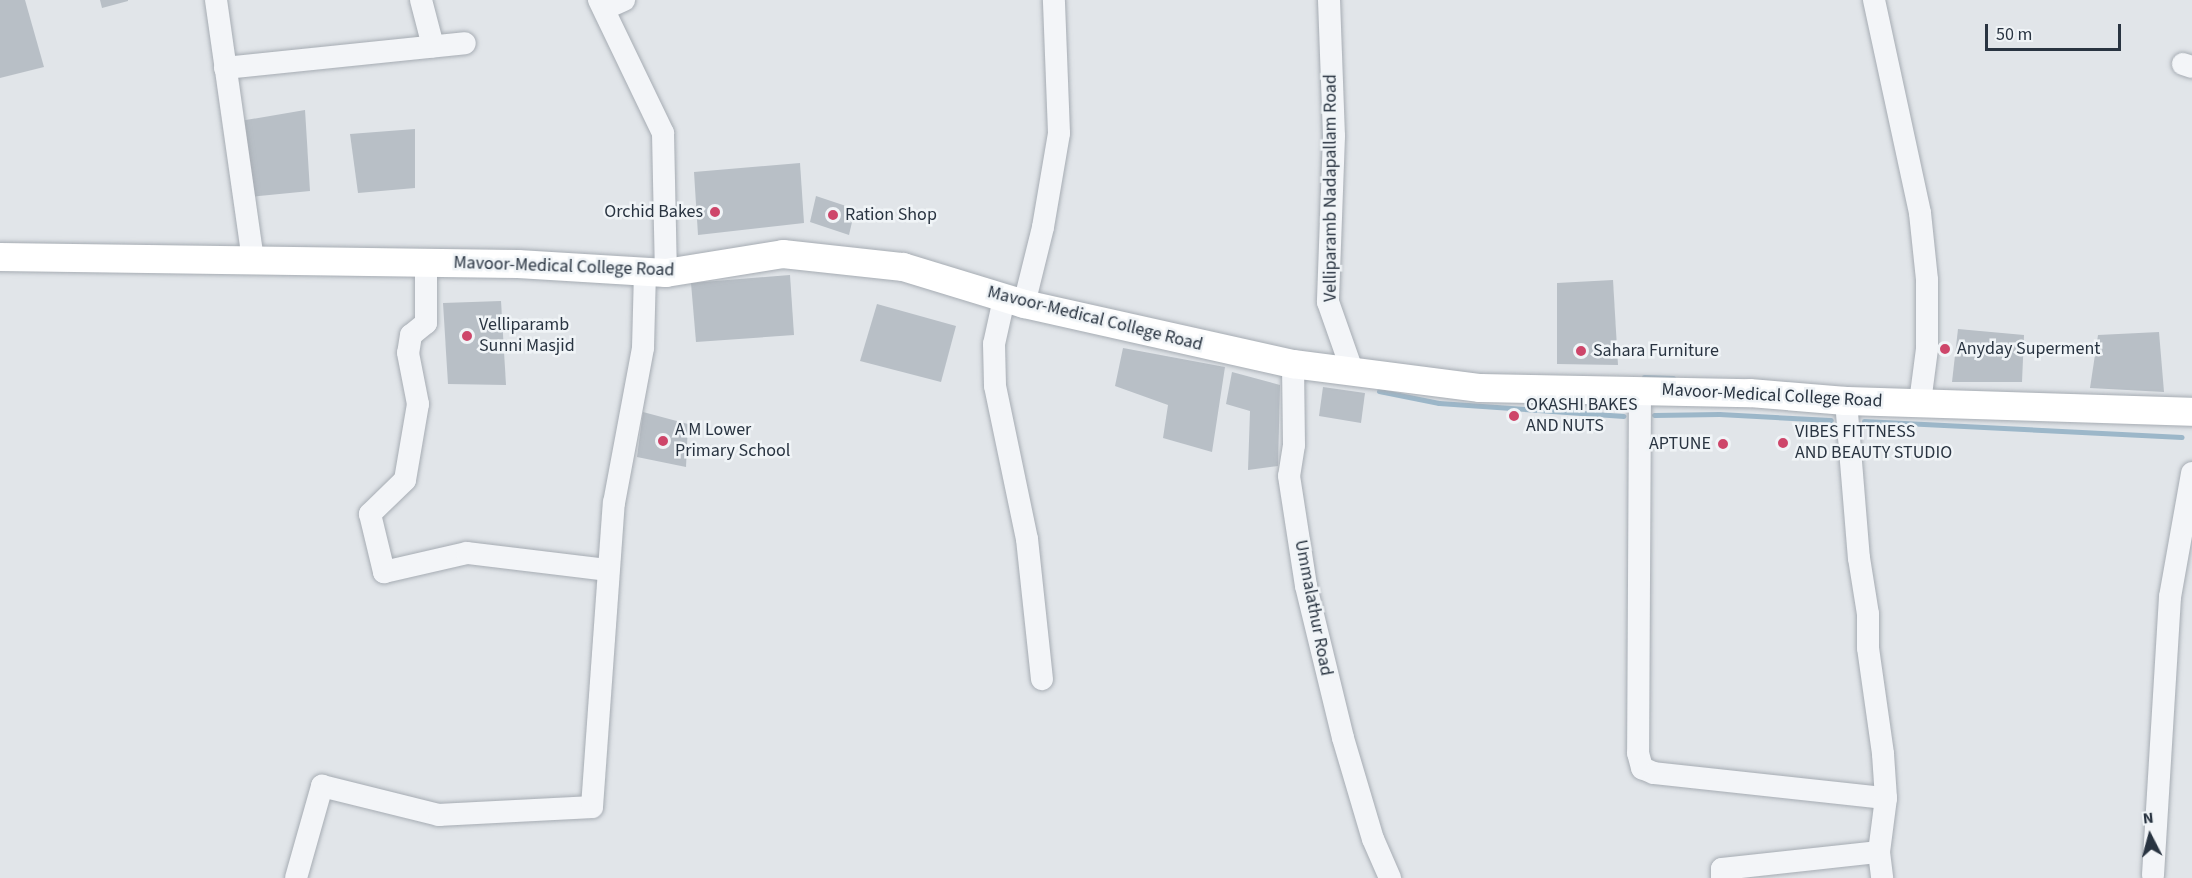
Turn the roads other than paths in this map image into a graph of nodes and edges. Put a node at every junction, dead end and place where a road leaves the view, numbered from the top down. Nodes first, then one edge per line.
1 (216, 0) edge
2 (421, 0) edge
3 (1054, 0) edge
4 (1329, 0) edge
5 (1874, 0) edge
6 (609, 3) edge
7 (465, 43) dead end
8 (433, 46) junction
9 (225, 68) junction
10 (0, 257) edge
11 (253, 261) junction
12 (426, 263) junction
13 (656, 272) junction
14 (1014, 302) junction
15 (1293, 364) junction
16 (1353, 373) junction
17 (1640, 391) junction
18 (1846, 401) junction
19 (1920, 402) junction
20 (2192, 412) edge
21 (2192, 473) edge
22 (608, 570) junction
23 (1042, 679) dead end
24 (1886, 798) junction
25 (1879, 852) junction
26 (2153, 875) dead end
27 (296, 878) edge
28 (1390, 878) edge
29 (1722, 878) edge
30 (1882, 878) edge

1 - 9 street
2 - 8 street
3 - 14 street
4 - 16 street, Velliparamb Nadapallam Road
5 - 19 street
6 - 13 street
7 - 8 street
8 - 9 street
9 - 11 street
10 - 11 main road, Mavoor-Medical College Road
11 - 12 main road, Mavoor-Medical College Road
12 - 13 main road, Mavoor-Medical College Road
12 - 22 street
13 - 14 main road, Mavoor-Medical College Road
13 - 22 street
14 - 15 main road, Mavoor-Medical College Road
14 - 23 street
15 - 16 main road, Mavoor-Medical College Road
15 - 28 street, Ummalathur Road
16 - 17 main road, Mavoor-Medical College Road
17 - 18 main road, Mavoor-Medical College Road
17 - 24 street
18 - 19 main road, Mavoor-Medical College Road
18 - 24 street
19 - 20 main road, Mavoor-Medical College Road
21 - 26 street
22 - 27 street
24 - 25 street
25 - 29 street
25 - 30 street

